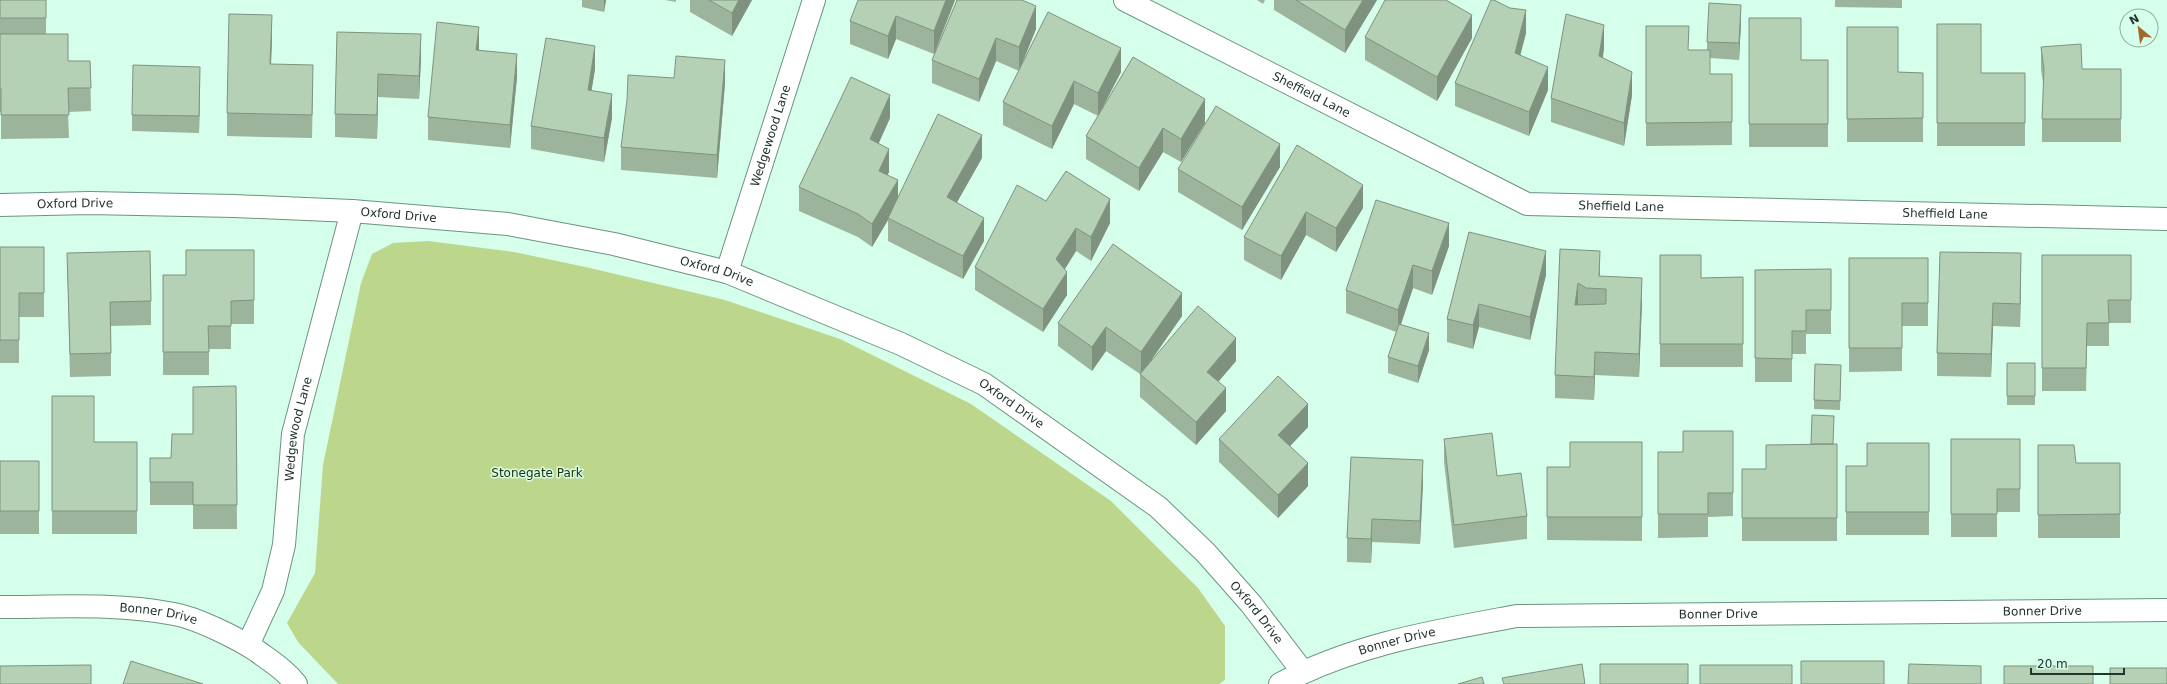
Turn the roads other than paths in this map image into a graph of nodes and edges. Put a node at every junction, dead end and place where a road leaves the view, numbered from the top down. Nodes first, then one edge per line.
1 (814, 0) edge
2 (1125, 0) edge
3 (0, 205) edge
4 (352, 211) junction
5 (2167, 219) edge
6 (727, 272) junction
7 (0, 607) edge
8 (2167, 610) edge
9 (248, 646) junction
10 (1303, 672) junction
11 (296, 684) edge
12 (1280, 684) edge

1 - 6 street, Wedgewood Lane
2 - 5 street, Sheffield Lane
3 - 4 street, Oxford Drive
4 - 6 street, Oxford Drive
4 - 9 street, Wedgewood Lane
6 - 10 street, Oxford Drive
7 - 9 street, Bonner Drive
8 - 10 street, Bonner Drive
9 - 11 street, Bonner Drive
10 - 12 street, Bonner Drive

